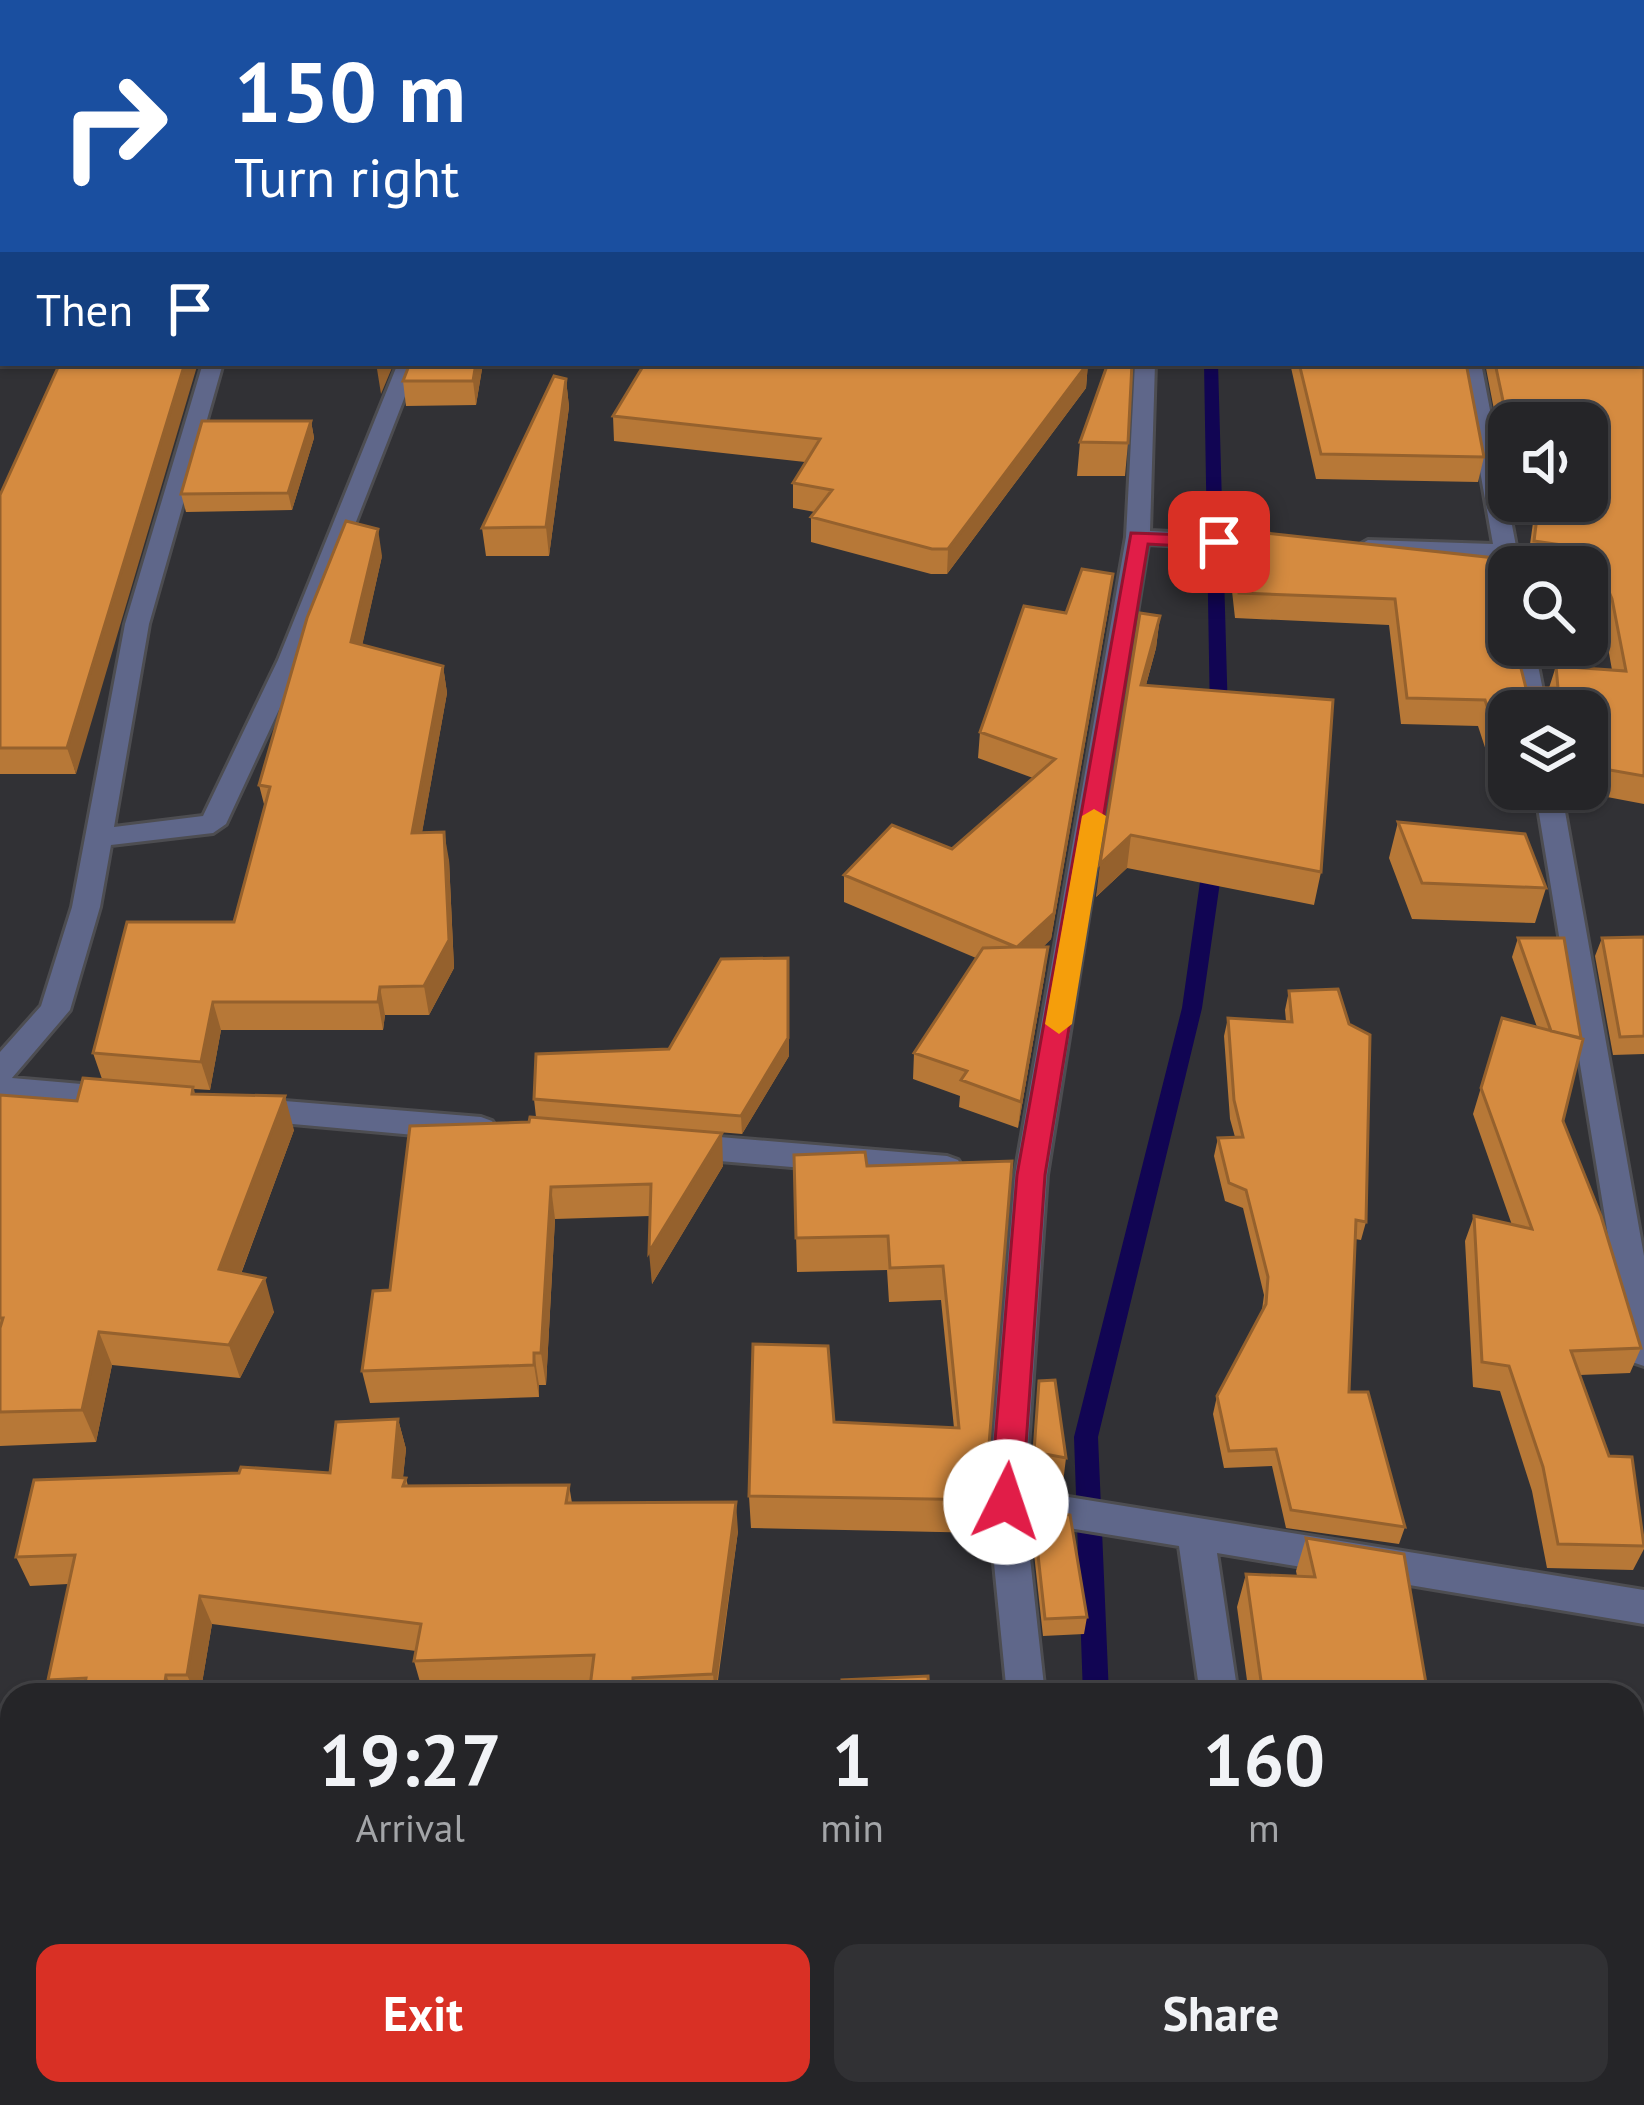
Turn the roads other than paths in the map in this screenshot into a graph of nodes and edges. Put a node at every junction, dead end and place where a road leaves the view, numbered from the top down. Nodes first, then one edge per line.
1 (212, 366) edge
2 (407, 366) edge
3 (1145, 366) edge
4 (1472, 366) edge
5 (1138, 538) junction
6 (1292, 544) edge
7 (1339, 546) edge
8 (1504, 546) edge
9 (1488, 559) edge
10 (1552, 810) edge
11 (99, 838) junction
12 (0, 1071) edge
13 (0, 1088) edge
14 (141, 1100) edge
15 (211, 1106) edge
16 (515, 1132) edge
17 (656, 1144) edge
18 (1008, 1173) junction
19 (1644, 1352) edge
20 (1006, 1502) junction
21 (1196, 1537) junction
22 (1644, 1607) edge
23 (1025, 1683) edge
24 (1217, 1683) edge

1 - 11 street
2 - 11 street
3 - 5 street
4 - 8 street
5 - 6 street
5 - 18 street
7 - 9 street
10 - 19 street
11 - 12 street
13 - 14 street
15 - 16 street
17 - 18 street
18 - 20 street
20 - 21 street
20 - 23 street
21 - 22 street
21 - 24 street

